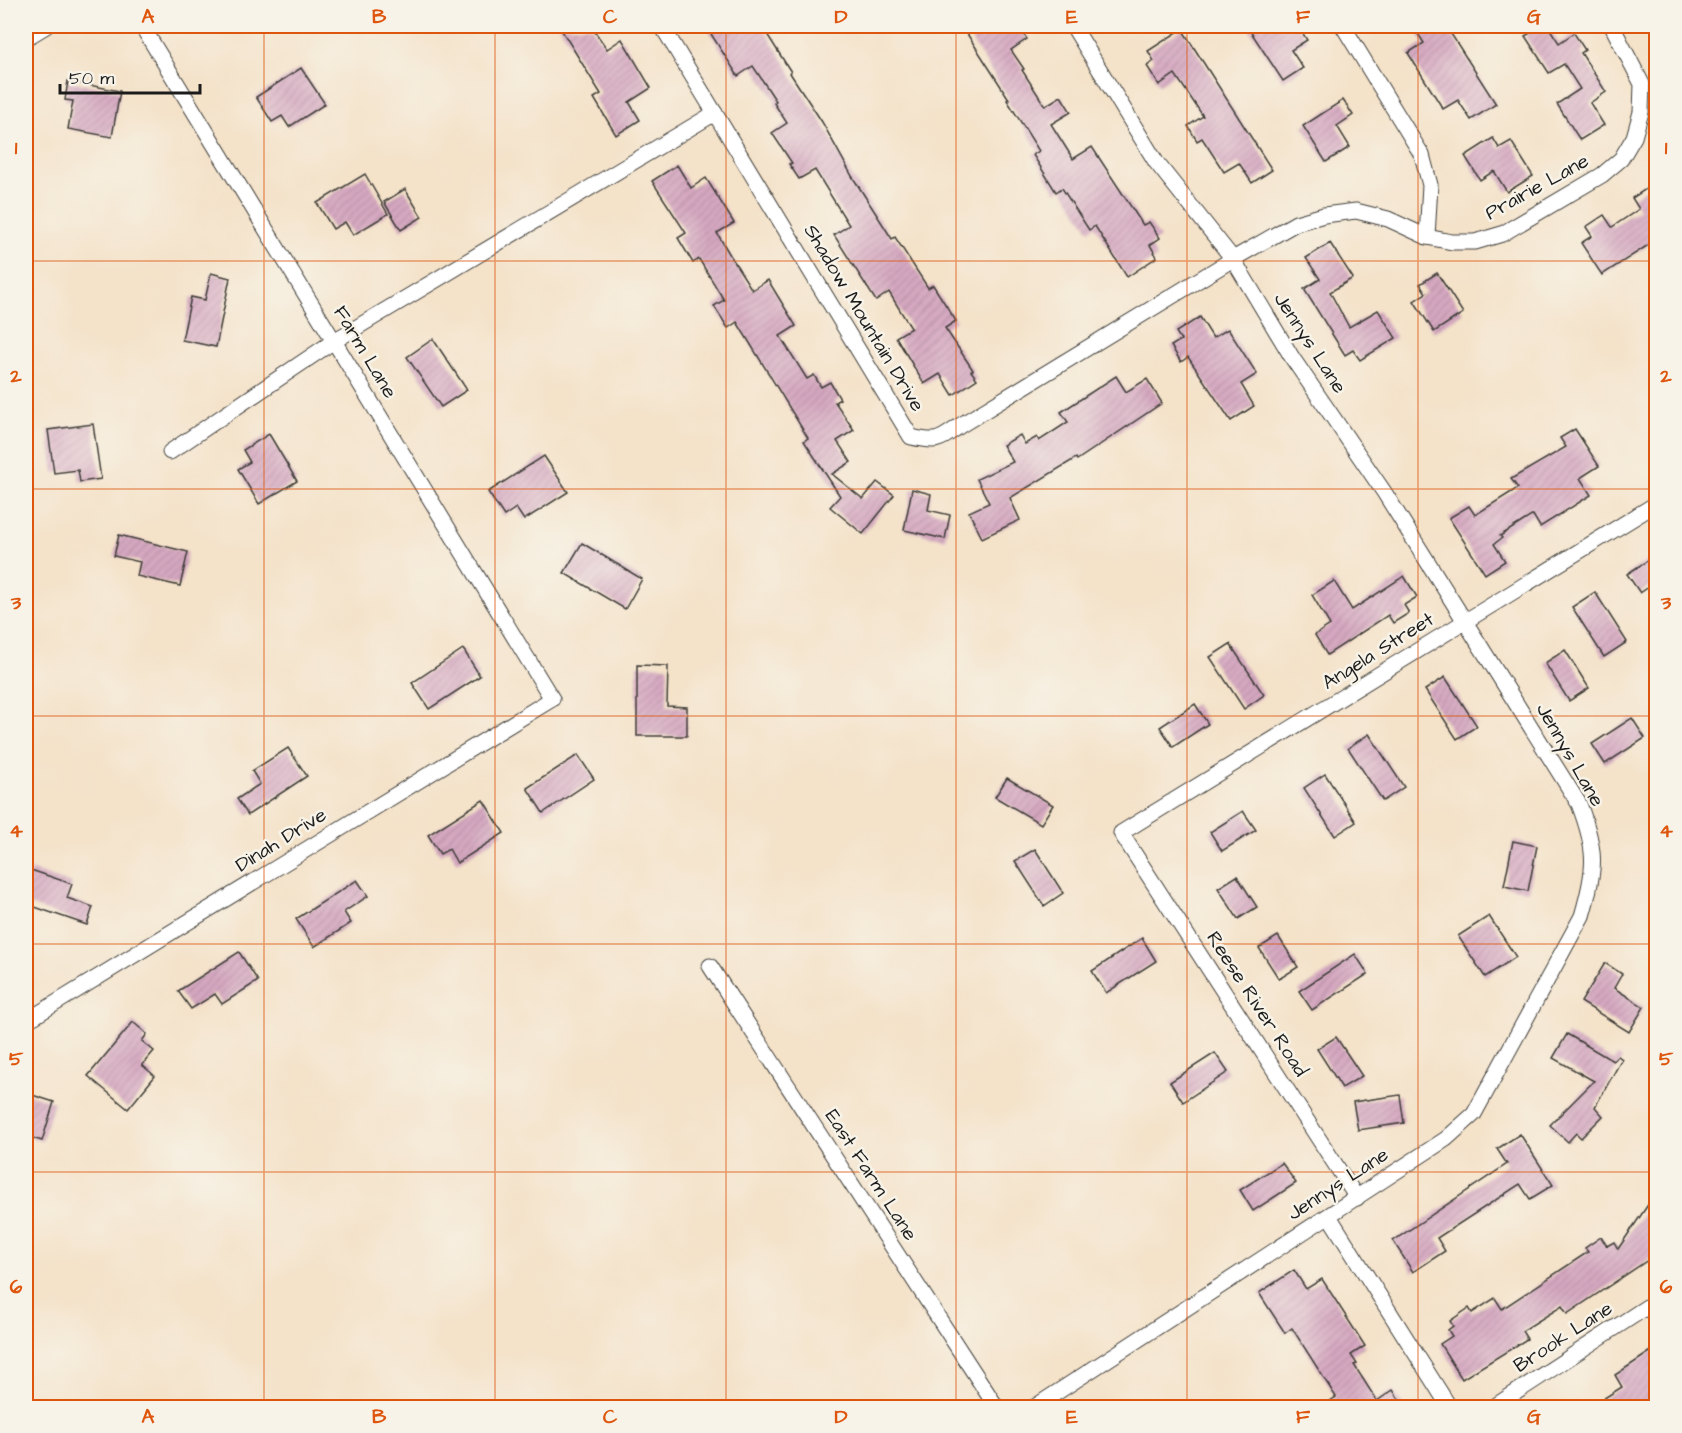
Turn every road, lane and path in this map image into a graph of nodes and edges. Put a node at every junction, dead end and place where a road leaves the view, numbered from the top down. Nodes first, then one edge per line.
1 (46, 26) edge
2 (142, 26) edge
3 (662, 26) edge
4 (1073, 26) edge
5 (1343, 26) edge
6 (1612, 26) edge
7 (26, 39) edge
8 (715, 113) junction
9 (1427, 237) junction
10 (1233, 259) junction
11 (334, 341) junction
12 (170, 452) dead end
13 (1656, 504) edge
14 (1464, 622) junction
15 (552, 699) joint
16 (1121, 833) joint
17 (710, 966) dead end
18 (29, 1011) edge
19 (1357, 1198) junction
20 (1329, 1216) junction
21 (1656, 1301) edge
22 (997, 1407) edge
23 (1033, 1407) edge
24 (1449, 1407) edge
25 (1492, 1407) edge

1 - 7 street
2 - 11 street, Farm Lane
3 - 8 street, Shadow Mountain Drive
4 - 10 street, Jennys Lane
5 - 9 street
6 - 9 street, Prairie Lane
8 - 10 street, Shadow Mountain Drive
8 - 11 street
9 - 10 street, Prairie Lane
10 - 14 street, Jennys Lane
11 - 12 street
11 - 15 street, Farm Lane
13 - 14 street, Angela Street
14 - 16 street, Angela Street
14 - 19 street, Jennys Lane
15 - 18 street, Dinah Drive
16 - 19 street, Reese River Road
17 - 22 street, East Farm Lane
19 - 20 street, Jennys Lane
20 - 23 street, Jennys Lane
20 - 24 street
21 - 25 street, Brook Lane

